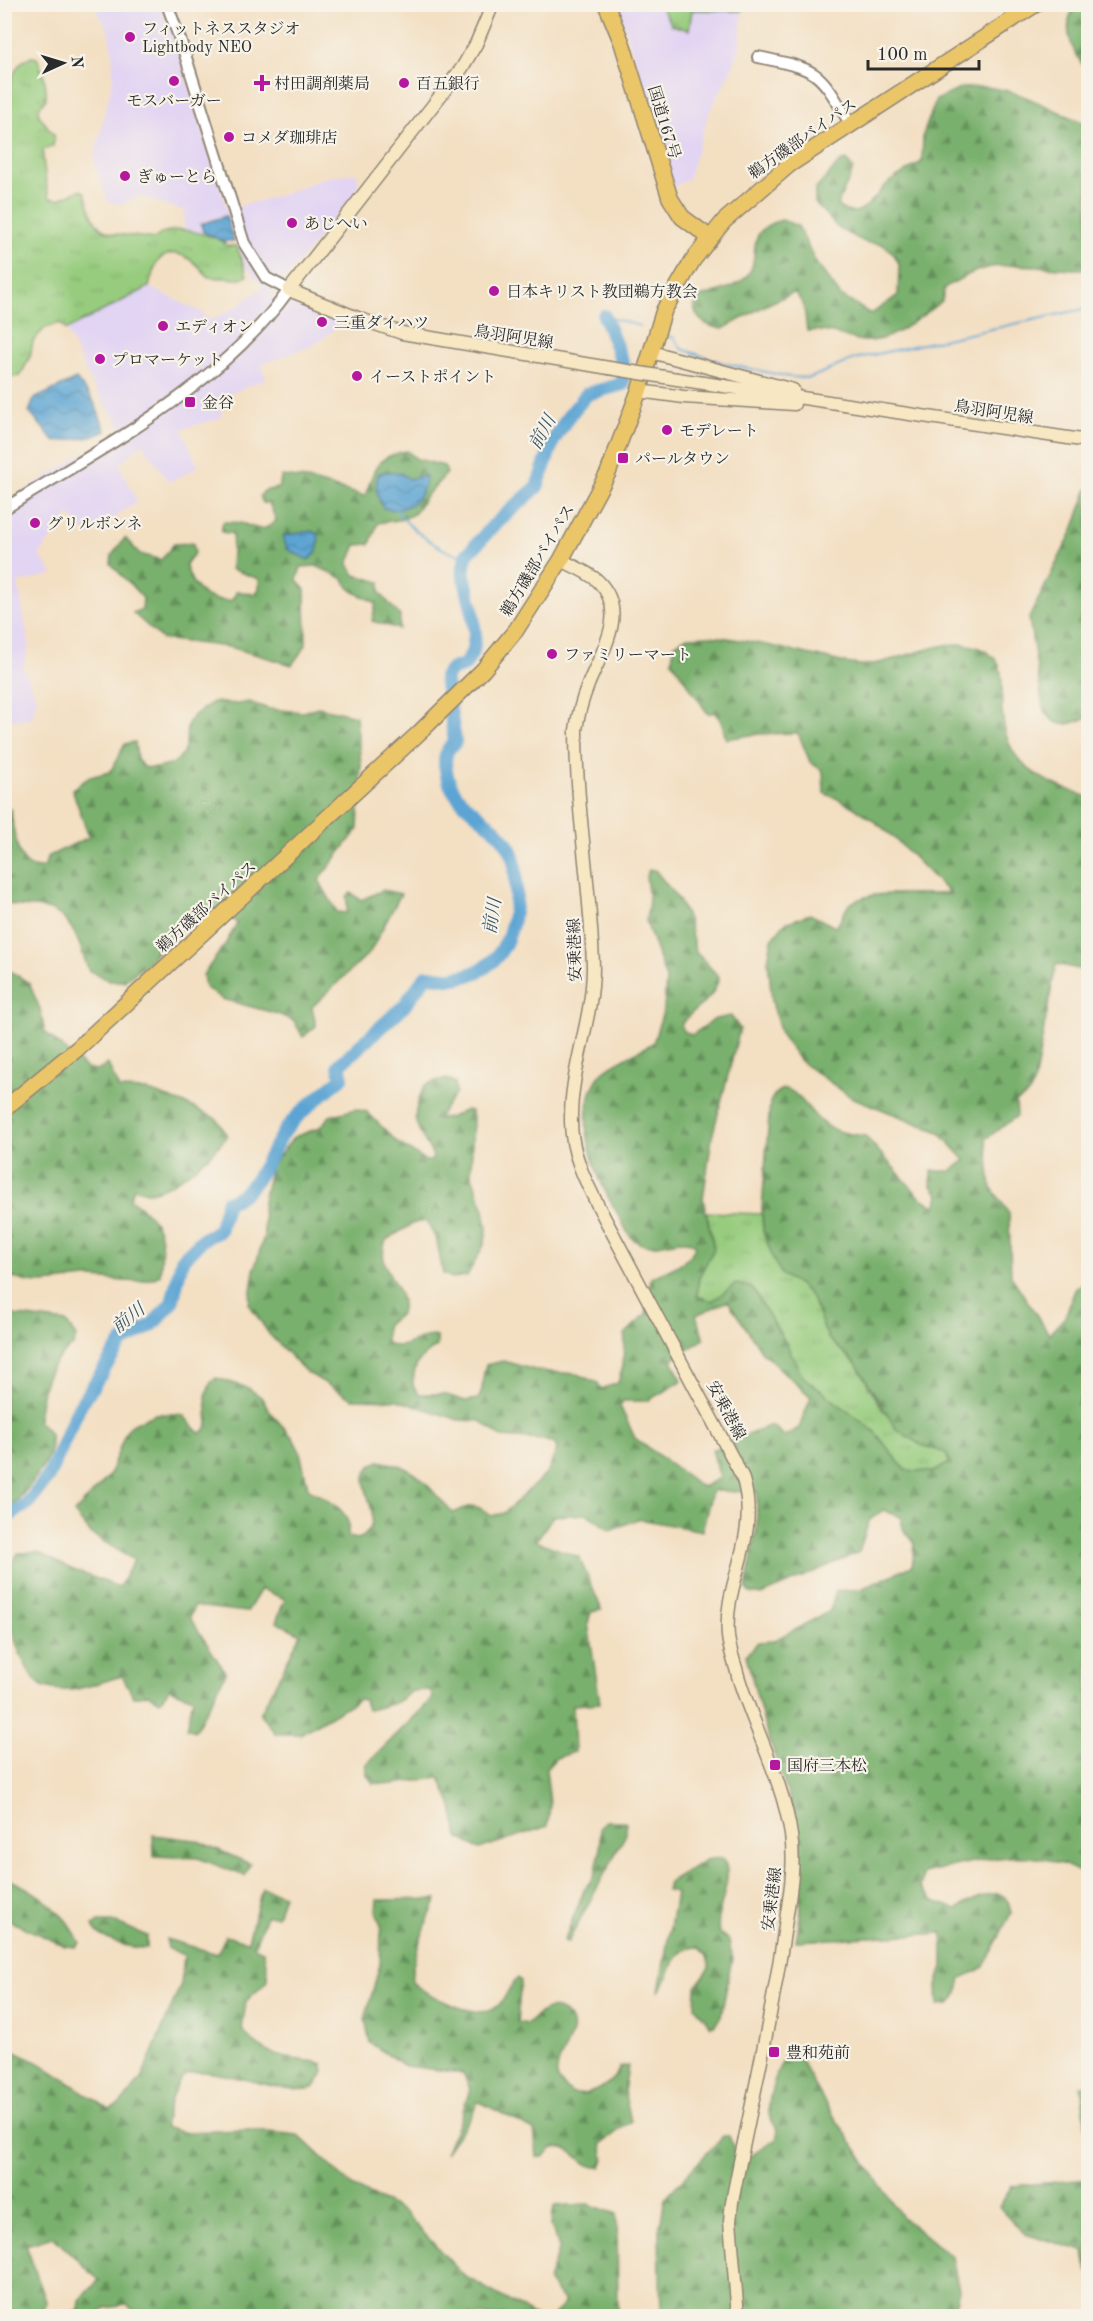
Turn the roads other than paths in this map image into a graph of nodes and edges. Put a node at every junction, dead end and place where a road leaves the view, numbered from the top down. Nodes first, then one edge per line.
1 (167, 4) edge
2 (493, 4) edge
3 (606, 4) edge
4 (1036, 4) edge
5 (758, 57) dead end
6 (851, 125) junction
7 (709, 237) junction
8 (289, 290) junction
9 (651, 352) junction
10 (639, 391) junction
11 (855, 407) junction
12 (1089, 441) edge
13 (4, 509) edge
14 (561, 560) junction
15 (4, 1109) edge
16 (738, 2316) edge

1 - 8 street
2 - 8 main road
3 - 7 highway, 国道167号
4 - 6 highway, 鵜方磯部バイパス
5 - 6 street
6 - 7 highway, 鵜方磯部バイパス
7 - 9 highway, 鵜方磯部バイパス
8 - 11 main road, 鳥羽阿児線, bridge
8 - 13 street
9 - 10 highway, 鵜方磯部バイパス
9 - 11 main road
10 - 11 main road
10 - 14 highway, 鵜方磯部バイパス
11 - 12 main road, 鳥羽阿児線
14 - 15 highway, 鵜方磯部バイパス
14 - 16 main road, 安乗港線

